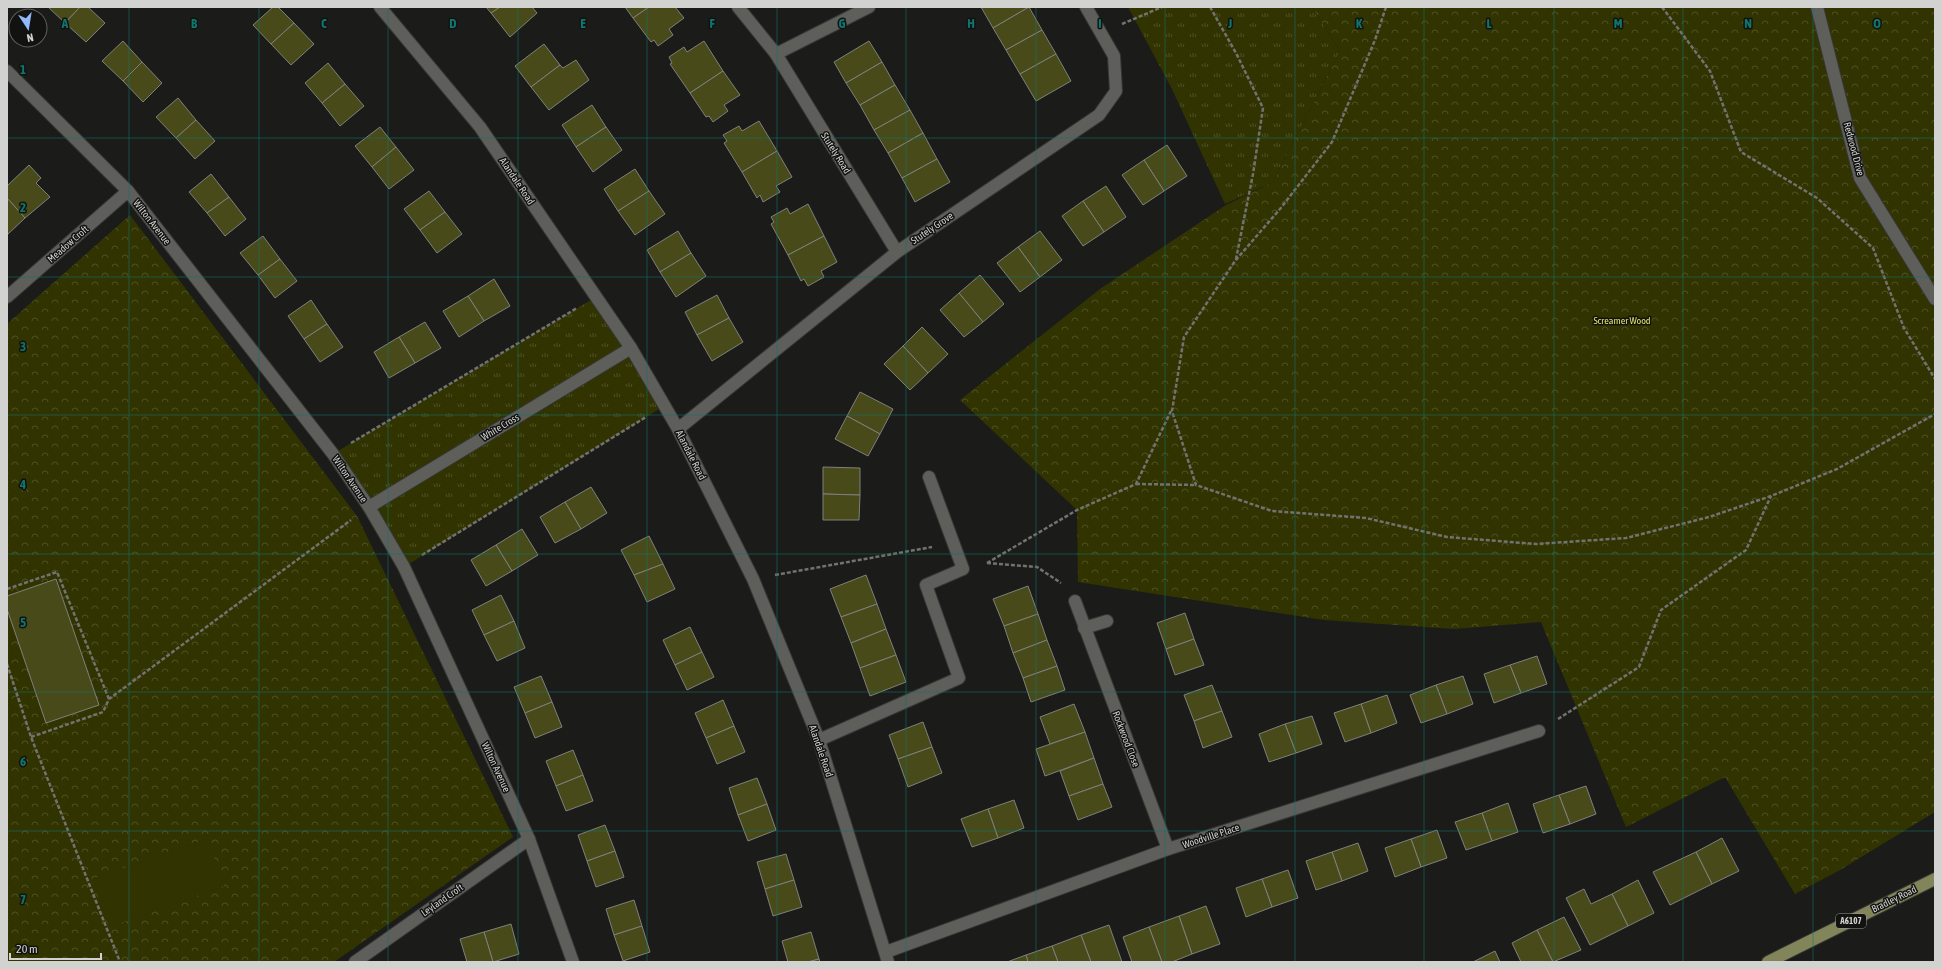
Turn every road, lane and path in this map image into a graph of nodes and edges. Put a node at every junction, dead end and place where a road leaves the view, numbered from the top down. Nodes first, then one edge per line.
1 (380, 7) edge
2 (738, 7) edge
3 (869, 7) edge
4 (1086, 7) edge
5 (1162, 7) edge
6 (1210, 7) edge
7 (1386, 7) edge
8 (1662, 7) edge
9 (1817, 7) edge
10 (1101, 33) junction
11 (776, 54) junction
12 (7, 71) edge
13 (128, 191) junction
14 (897, 252) junction
15 (1235, 261) junction
16 (596, 296) junction
17 (7, 297) edge
18 (1935, 299) edge
19 (631, 348) junction
20 (1935, 379) edge
21 (664, 406) junction
22 (1172, 411) junction
23 (1935, 414) edge
24 (678, 429) junction
25 (333, 454) junction
26 (929, 477) dead end
27 (1136, 484) junction
28 (1196, 485) junction
29 (1771, 496) junction
30 (369, 507) junction
31 (954, 544) junction
32 (987, 562) junction
33 (404, 567) junction
34 (964, 568) junction
35 (753, 579) junction
36 (7, 589) edge
37 (1075, 601) joint
38 (1107, 621) dead end
39 (1084, 628) junction
40 (7, 664) edge
41 (109, 699) junction
42 (1539, 731) joint
43 (31, 737) junction
44 (819, 740) junction
45 (529, 840) junction
46 (1168, 849) junction
47 (1935, 879) edge
48 (887, 957) edge
49 (120, 962) edge
50 (355, 962) edge
51 (573, 962) edge
52 (1768, 962) edge

1 - 16 street, Alandale Road
2 - 11 street
3 - 11 street
4 - 10 street, Stutely Grove
5 - 10 path
6 - 15 path
7 - 15 path
8 - 20 path
9 - 18 street, Redwood Drive
10 - 14 street, Stutely Grove
11 - 14 street, Stutely Road
12 - 13 street, Wilton Avenue
13 - 17 street, Meadow Croft
13 - 25 street, Wilton Avenue
14 - 24 street, Stutely Grove
15 - 22 path
16 - 19 street, Alandale Road
16 - 25 path
19 - 21 street, Alandale Road
19 - 30 street, White Cross
21 - 24 street, Alandale Road
21 - 33 path
22 - 27 path
22 - 28 path
23 - 29 path
24 - 35 street, Alandale Road
25 - 30 street, Wilton Avenue
26 - 31 street
27 - 28 path
27 - 32 path
28 - 29 path
29 - 42 path
30 - 33 street, Wilton Avenue
30 - 41 path
31 - 34 street
31 - 35 path
32 - 34 path
32 - 37 path
33 - 45 street, Wilton Avenue
34 - 44 street
35 - 44 street, Alandale Road
36 - 41 path
37 - 39 street, Rockwood Close
38 - 39 street
39 - 46 street, Rockwood Close
40 - 43 path
41 - 43 path
42 - 46 street, Woodville Place
43 - 49 path
44 - 48 street, Alandale Road
45 - 50 street, Leyland Croft
45 - 51 street, Wilton Avenue
46 - 48 street, Woodville Place
47 - 52 main road, Bradley Road / A6107

